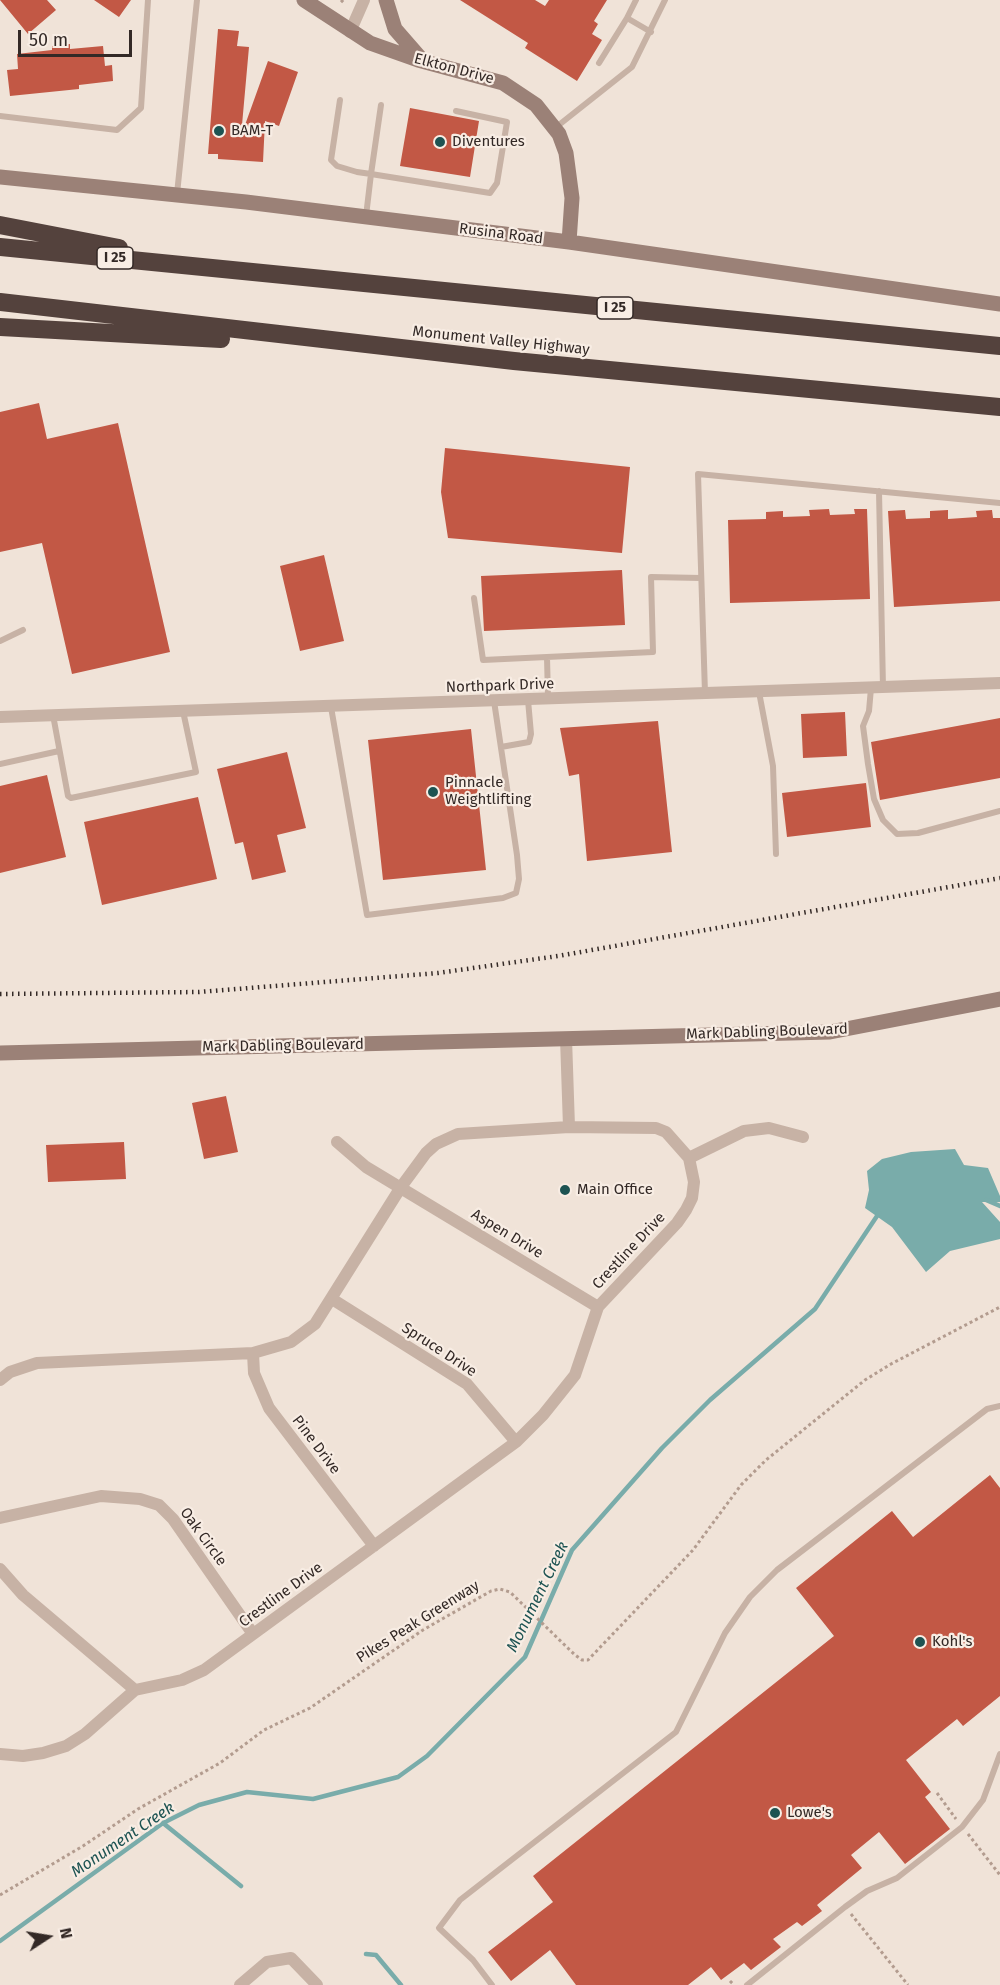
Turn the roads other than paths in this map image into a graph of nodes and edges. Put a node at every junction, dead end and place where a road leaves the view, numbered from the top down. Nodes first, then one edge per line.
1 (148, 0) edge
2 (197, 0) edge
3 (304, 0) edge
4 (364, 0) edge
5 (386, 0) edge
6 (636, 0) edge
7 (665, 0) edge
8 (627, 18) junction
9 (350, 32) junction
10 (651, 32) junction
11 (424, 62) junction
12 (599, 63) dead end
13 (340, 100) dead end
14 (381, 105) dead end
15 (456, 111) dead end
16 (0, 116) edge
17 (555, 129) junction
18 (370, 174) junction
19 (0, 177) edge
20 (177, 195) junction
21 (366, 217) junction
22 (0, 225) edge
23 (569, 242) junction
24 (0, 247) edge
25 (229, 270) junction
26 (0, 302) edge
27 (1000, 304) edge
28 (0, 327) edge
29 (358, 344) junction
30 (1000, 345) edge
31 (1000, 407) edge
32 (879, 491) junction
33 (1000, 503) edge
34 (701, 578) junction
35 (474, 598) dead end
36 (23, 630) dead end
37 (0, 641) edge
38 (547, 657) junction
39 (1000, 683) edge
40 (877, 688) junction
41 (759, 692) junction
42 (705, 694) junction
43 (548, 699) junction
44 (528, 700) junction
45 (494, 701) junction
46 (331, 707) junction
47 (183, 711) junction
48 (53, 716) junction
49 (0, 717) edge
50 (501, 747) junction
51 (59, 751) junction
52 (0, 764) edge
53 (1000, 811) edge
54 (776, 854) dead end
55 (1000, 999) edge
56 (566, 1038) junction
57 (0, 1053) edge
58 (568, 1127) junction
59 (802, 1137) dead end
60 (337, 1142) dead end
61 (690, 1158) junction
62 (401, 1187) junction
63 (332, 1299) junction
64 (598, 1307) junction
65 (253, 1353) junction
66 (0, 1380) edge
67 (1000, 1406) edge
68 (516, 1442) junction
69 (164, 1493) dead end
70 (159, 1505) junction
71 (0, 1518) edge
72 (374, 1546) junction
73 (0, 1569) edge
74 (253, 1634) junction
75 (135, 1690) junction
76 (1000, 1754) edge
77 (0, 1755) edge
78 (240, 1985) edge
79 (317, 1985) edge
80 (492, 1985) edge
81 (747, 1985) edge

1 - 16 lane
2 - 20 lane
3 - 9 street, Elkton Drive
4 - 9 street
5 - 11 street
6 - 8 lane
7 - 10 lane
8 - 10 lane
8 - 12 lane
9 - 11 street, Elkton Drive
10 - 17 lane
11 - 17 street, Elkton Drive
13 - 18 lane
14 - 18 lane
15 - 18 lane
17 - 23 street, Elkton Drive
18 - 21 lane
19 - 20 street, Rusina Road
20 - 21 street, Rusina Road
21 - 23 street, Rusina Road
22 - 25 highway
23 - 27 street, Rusina Road
24 - 25 highway, I 25
25 - 30 highway, I 25
26 - 29 highway, Monument Valley Highway
28 - 29 highway
29 - 31 highway, Monument Valley Highway
32 - 33 lane
32 - 34 lane
32 - 40 lane
34 - 38 lane
34 - 42 lane
35 - 38 lane
36 - 37 lane
38 - 43 lane
39 - 40 street, Northpark Drive
40 - 41 street, Northpark Drive
40 - 53 lane
41 - 42 street, Northpark Drive
41 - 54 lane
42 - 43 street, Northpark Drive
43 - 44 street, Northpark Drive
44 - 45 street, Northpark Drive
44 - 50 lane
45 - 46 street, Northpark Drive
45 - 50 lane
46 - 47 street, Northpark Drive
46 - 50 lane
47 - 48 street, Northpark Drive
47 - 51 lane
48 - 49 street, Northpark Drive
48 - 51 lane
51 - 52 lane
55 - 56 street, Mark Dabling Boulevard
56 - 57 street, Mark Dabling Boulevard
56 - 58 street
58 - 61 street
58 - 62 street
59 - 61 street
60 - 62 street, Aspen Drive
61 - 64 street, Crestline Drive
62 - 63 street
62 - 64 street, Aspen Drive
63 - 65 street
63 - 68 street, Spruce Drive
64 - 68 street, Crestline Drive
65 - 66 street
65 - 72 street, Pine Drive
67 - 80 lane
68 - 72 street, Crestline Drive
69 - 70 street
70 - 71 street, Oak Circle
70 - 74 street, Oak Circle
72 - 74 street, Crestline Drive
73 - 75 street
74 - 75 street, Crestline Drive
75 - 77 street
76 - 81 lane
78 - 79 street

